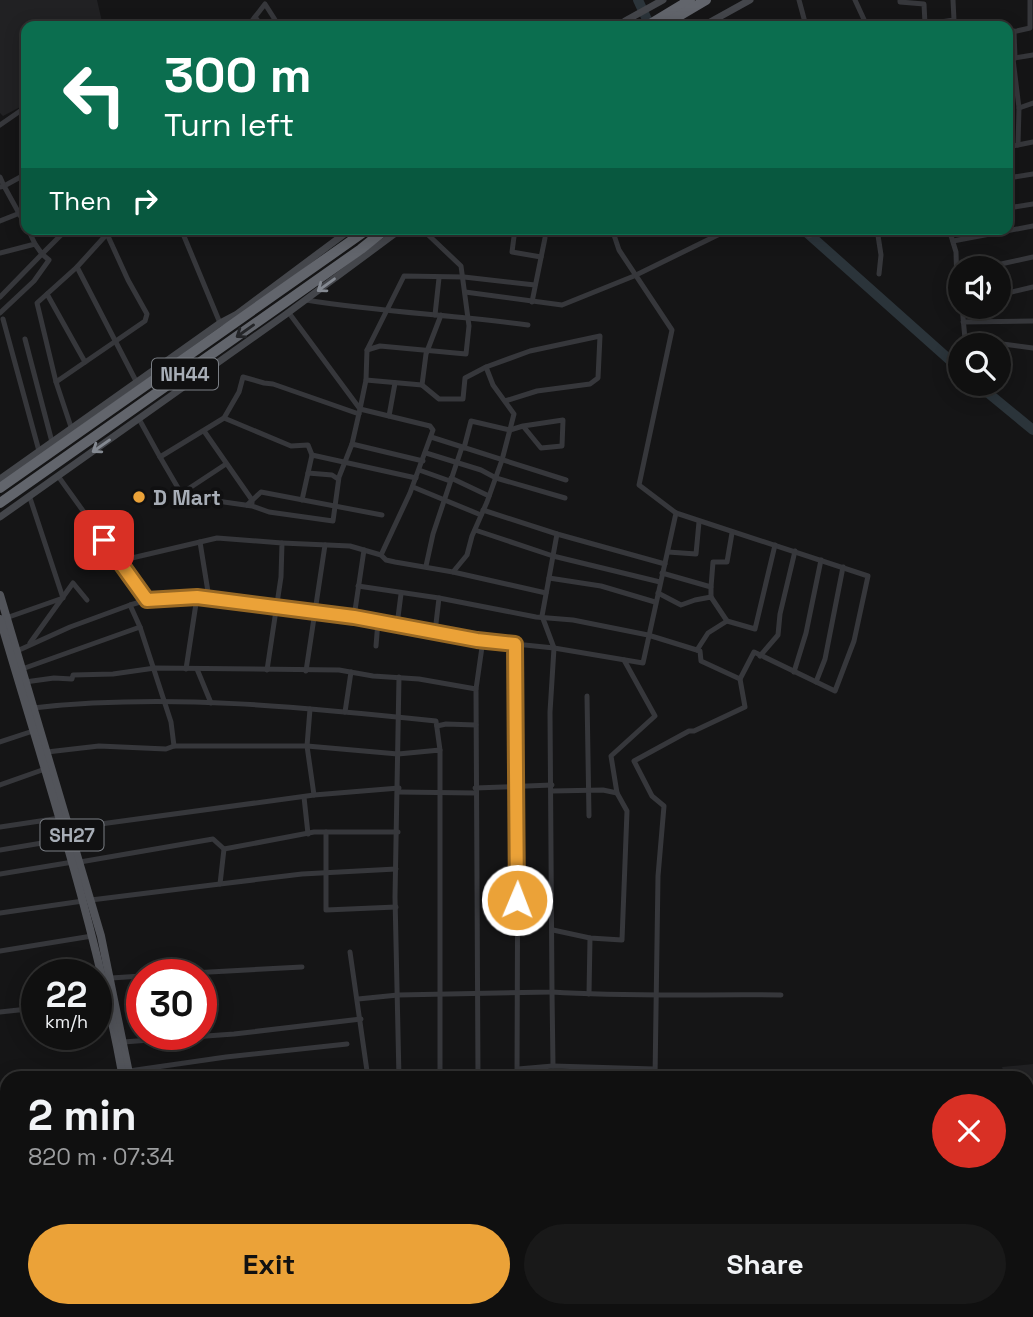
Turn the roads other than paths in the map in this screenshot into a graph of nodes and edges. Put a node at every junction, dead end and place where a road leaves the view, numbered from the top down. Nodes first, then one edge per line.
1 (706, 0) edge
2 (750, 0) edge
3 (799, 0) edge
4 (855, 0) edge
5 (900, 0) edge
6 (953, 0) edge
7 (1030, 0) edge
8 (660, 1) edge
9 (684, 2) edge
10 (256, 17) junction
11 (252, 21) edge
12 (259, 21) edge
13 (276, 21) edge
14 (628, 21) edge
15 (666, 21) edge
16 (712, 21) edge
17 (805, 21) edge
18 (865, 21) edge
19 (925, 21) edge
20 (947, 21) edge
21 (1013, 32) edge
22 (1033, 55) edge
23 (1013, 59) edge
24 (1013, 66) edge
25 (1033, 103) edge
26 (1019, 108) junction
27 (21, 110) edge
28 (1033, 110) edge
29 (0, 125) edge
30 (1033, 142) edge
31 (1018, 145) junction
32 (1013, 146) edge
33 (1033, 174) edge
34 (0, 177) edge
35 (21, 177) edge
36 (1013, 177) edge
37 (2, 187) edge
38 (1033, 204) edge
39 (1013, 207) edge
40 (20, 213) joint
41 (0, 221) edge
42 (1033, 226) edge
43 (1013, 230) edge
44 (30, 235) edge
45 (61, 235) edge
46 (105, 235) edge
47 (109, 235) edge
48 (183, 235) edge
49 (343, 235) edge
50 (360, 235) edge
51 (378, 235) edge
52 (393, 235) edge
53 (428, 235) edge
54 (514, 235) edge
55 (614, 235) edge
56 (718, 235) edge
57 (879, 235) edge
58 (951, 235) edge
59 (985, 235) edge
60 (545, 238) dead end
61 (953, 241) junction
62 (35, 244) junction
63 (0, 253) edge
64 (42, 254) junction
65 (956, 256) edge
66 (541, 257) junction
67 (1033, 257) edge
68 (1011, 262) edge
69 (77, 267) junction
70 (879, 274) dead end
71 (634, 276) junction
72 (464, 277) junction
73 (439, 278) junction
74 (535, 285) junction
75 (1033, 287) edge
76 (465, 292) junction
77 (1011, 292) edge
78 (47, 294) junction
79 (0, 298) edge
80 (305, 300) junction
81 (532, 302) junction
82 (385, 312) junction
83 (289, 313) junction
84 (438, 315) junction
85 (2, 316) edge
86 (468, 317) junction
87 (963, 319) edge
88 (1033, 321) edge
89 (963, 322) junction
90 (220, 323) junction
91 (528, 325) dead end
92 (25, 339) dead end
93 (116, 342) junction
94 (1033, 348) edge
95 (367, 350) junction
96 (427, 351) junction
97 (85, 362) junction
98 (486, 367) junction
99 (366, 380) junction
100 (56, 382) junction
101 (137, 383) junction
102 (395, 383) junction
103 (422, 385) junction
104 (505, 401) junction
105 (360, 411) junction
106 (389, 416) junction
107 (225, 418) junction
108 (139, 419) junction
109 (523, 426) junction
110 (71, 428) junction
111 (204, 430) junction
112 (510, 430) junction
113 (431, 437) junction
114 (52, 442) junction
115 (352, 444) junction
116 (463, 448) junction
117 (39, 451) junction
118 (426, 453) junction
119 (312, 455) junction
120 (160, 457) junction
121 (502, 460) junction
122 (423, 461) junction
123 (346, 462) junction
124 (456, 462) junction
125 (226, 464) junction
126 (419, 470) junction
127 (308, 473) junction
128 (58, 476) junction
129 (416, 478) junction
130 (496, 478) junction
131 (338, 479) junction
132 (450, 480) junction
133 (566, 480) dead end
134 (1, 484) edge
135 (413, 487) junction
136 (181, 493) junction
137 (489, 496) junction
138 (30, 498) junction
139 (565, 498) dead end
140 (4, 500) edge
141 (302, 500) junction
142 (444, 500) junction
143 (250, 504) junction
144 (335, 507) junction
145 (482, 513) junction
146 (676, 513) junction
147 (382, 515) dead end
148 (0, 517) edge
149 (699, 522) junction
150 (475, 530) junction
151 (732, 533) junction
152 (558, 534) junction
153 (200, 542) junction
154 (282, 542) junction
155 (325, 545) junction
156 (775, 545) junction
157 (364, 550) junction
158 (796, 551) junction
159 (668, 552) junction
160 (381, 555) junction
161 (553, 556) junction
162 (821, 560) junction
163 (119, 561) junction
164 (665, 564) junction
165 (426, 566) junction
166 (843, 567) junction
167 (453, 572) junction
168 (662, 573) junction
169 (549, 578) junction
170 (660, 583) junction
171 (358, 586) junction
172 (711, 587) junction
173 (546, 593) junction
174 (658, 593) junction
175 (401, 594) junction
176 (0, 595) edge
177 (197, 597) junction
178 (710, 597) junction
179 (62, 598) junction
180 (209, 598) junction
181 (439, 598) junction
182 (87, 600) dead end
183 (147, 600) junction
184 (655, 601) junction
185 (130, 605) junction
186 (277, 607) junction
187 (314, 611) junction
188 (542, 616) junction
189 (354, 617) junction
190 (3, 619) edge
191 (379, 621) junction
192 (727, 621) junction
193 (397, 625) junction
194 (141, 626) junction
195 (435, 632) junction
196 (648, 635) junction
197 (483, 640) junction
198 (515, 644) junction
199 (27, 646) junction
200 (376, 646) dead end
201 (554, 648) junction
202 (12, 650) junction
203 (697, 650) junction
204 (0, 653) edge
205 (760, 656) junction
206 (624, 660) junction
207 (155, 668) junction
208 (22, 669) junction
209 (186, 669) junction
210 (197, 669) junction
211 (267, 670) junction
212 (306, 671) junction
213 (351, 672) junction
214 (794, 672) junction
215 (399, 677) junction
216 (740, 678) junction
217 (25, 681) junction
218 (816, 682) junction
219 (476, 689) junction
220 (587, 696) dead end
221 (163, 700) junction
222 (211, 703) junction
223 (33, 708) junction
224 (310, 709) junction
225 (345, 712) junction
226 (399, 718) junction
227 (476, 725) junction
228 (437, 726) junction
229 (34, 731) junction
230 (0, 742) edge
231 (174, 746) junction
232 (307, 746) junction
233 (440, 750) junction
234 (47, 752) junction
235 (398, 754) junction
236 (45, 769) junction
237 (0, 785) edge
238 (518, 786) junction
239 (552, 788) junction
240 (399, 790) junction
241 (475, 790) junction
242 (590, 790) junction
243 (439, 793) junction
244 (617, 793) junction
245 (314, 795) junction
246 (304, 797) junction
247 (589, 816) dead end
248 (60, 818) junction
249 (0, 827) edge
250 (71, 828) junction
251 (326, 832) junction
252 (398, 832) junction
253 (308, 834) junction
254 (66, 839) junction
255 (224, 849) junction
256 (0, 850) edge
257 (76, 862) junction
258 (396, 870) junction
259 (327, 873) junction
260 (0, 874) edge
261 (220, 884) junction
262 (87, 900) junction
263 (396, 907) junction
264 (0, 914) edge
265 (553, 930) junction
266 (92, 936) junction
267 (590, 938) junction
268 (0, 951) edge
269 (350, 952) dead end
270 (98, 959) edge
271 (105, 959) edge
272 (302, 967) dead end
273 (217, 972) edge
274 (112, 983) edge
275 (552, 992) junction
276 (517, 993) junction
277 (657, 993) junction
278 (589, 994) junction
279 (398, 995) junction
280 (440, 995) junction
281 (478, 995) junction
282 (781, 995) dead end
283 (358, 999) junction
284 (21, 1010) edge
285 (0, 1012) edge
286 (112, 1015) edge
287 (360, 1019) junction
288 (123, 1042) junction
289 (347, 1044) dead end
290 (553, 1066) junction
291 (517, 1069) joint
292 (654, 1069) joint
293 (126, 1071) edge
294 (126, 1071) edge
295 (153, 1071) edge
296 (367, 1071) edge
297 (399, 1071) edge
298 (440, 1071) edge
299 (478, 1071) edge

1 - 15 highway
2 - 16 street
3 - 17 street
4 - 18 street
5 - 19 street
6 - 20 street
7 - 21 street
8 - 14 street
9 - 15 highway
10 - 11 street
10 - 12 street
10 - 13 street
22 - 23 street
24 - 26 street
25 - 26 street
26 - 28 street
26 - 31 street
27 - 29 street
30 - 31 street
31 - 32 street
33 - 36 street
34 - 37 street
35 - 37 street
37 - 40 street
38 - 39 street
40 - 41 street
42 - 43 street
44 - 62 street
45 - 64 street
46 - 69 street
47 - 93 street
48 - 90 street
49 - 90 street
50 - 134 highway, NH44
51 -> 140 highway, NH44
52 -> 80 street
53 - 72 street
54 - 66 street
55 - 71 street
56 - 71 street
57 - 70 street
58 - 61 street
59 - 61 street
60 - 66 street
61 - 65 street
62 - 63 street
62 - 64 street
64 - 79 street
64 - 85 street
66 - 74 street
67 - 68 street
69 - 78 street
69 - 93 street
71 - 81 street
71 - 146 street
72 - 73 street
72 - 74 street
72 - 76 street
73 - 82 street
73 - 84 street
74 - 81 street
75 - 77 street
76 - 81 street
76 - 86 street
78 - 97 street
78 - 100 street
80 - 82 street
80 - 83 street
82 - 84 street
82 - 95 street
83 - 105 street
83 - 108 street
84 - 86 street
84 - 96 street
85 - 117 street
86 - 91 street
86 - 96 street
87 - 89 street
88 - 89 street
89 - 94 street
90 - 101 street
92 - 114 street
93 - 97 street
93 - 101 street
95 - 96 street
95 - 99 street
96 - 103 street
97 - 100 street
98 - 103 street
98 - 104 street
98 - 104 street
99 - 102 street
99 - 105 street
100 - 110 street
101 - 110 street
102 - 103 street
102 - 106 street
104 - 112 street
105 - 106 street
105 - 107 street
105 - 115 street
106 - 113 street
107 - 111 street
107 - 119 street
108 - 120 street
108 -> 128 street
109 - 109 street
109 - 112 street
110 - 114 street
111 - 120 street
111 - 125 street
112 - 116 street
112 - 121 street
113 - 116 street
113 - 118 street
114 - 117 street
115 - 122 street
115 - 123 street
116 - 121 street
116 - 124 street
117 - 134 street
118 - 122 street
118 - 124 street
119 - 123 street
119 - 127 street
120 - 136 street
121 - 130 street
121 - 133 street
122 - 126 street
123 - 129 street
123 - 131 street
124 - 130 street
124 - 132 street
125 - 136 street
125 - 143 street
126 - 129 street
126 - 132 street
127 - 131 street
127 - 141 street
128 - 138 street
128 - 163 street
129 - 135 street
130 - 137 street
130 - 139 street
131 - 144 street
132 - 137 street
132 - 142 street
135 - 142 street
135 - 160 street
136 - 143 street
137 - 145 street
138 - 148 street
138 - 179 street
141 - 143 street
141 - 144 street
142 - 145 street
142 - 165 street
143 - 144 street
144 - 147 street
145 - 150 street
145 - 152 street
146 - 149 street
146 - 159 street
149 - 151 street
149 - 159 street
150 - 161 street
150 - 167 street
151 - 156 street
151 - 172 street
152 - 161 street
152 - 164 street
153 - 154 street
153 - 163 street
153 - 180 street
154 - 155 street
154 - 186 street
155 - 157 street
155 - 187 street
156 - 158 street
156 - 192 street
157 - 160 street
157 - 171 street
158 - 162 street
158 - 205 street
159 - 164 street
160 - 165 street
161 - 169 street
161 - 170 street
162 - 166 street
162 - 214 street
163 - 183 street
164 - 168 street
165 - 167 street
166 - 218 street
166 - 218 street
167 - 173 street
168 - 170 street
168 - 172 street
169 - 173 street
169 - 184 street
170 - 174 street
171 - 175 street
171 - 189 street
172 - 178 street
173 - 188 street
174 - 178 street
174 - 184 street
175 - 181 street
175 - 193 street
176 - 190 main road, SH27
177 - 180 street
177 - 183 street
177 - 209 street
178 - 192 street
179 - 182 street
179 - 190 street
179 - 199 street
180 - 186 street
181 - 188 street
181 - 195 street
183 - 185 street
184 - 196 street
185 - 194 street
185 - 199 street
186 - 187 street
186 - 211 street
187 - 189 street
187 - 212 street
188 - 196 street
188 - 201 street
189 - 191 street
190 - 202 main road, SH27
191 - 193 street
191 - 200 street
192 - 203 street
193 - 195 street
194 - 207 street
194 - 208 street
195 - 197 street
196 - 203 street
196 - 206 street
197 - 198 street
197 - 219 street
198 - 201 street
198 - 238 street
199 - 202 street
201 - 206 street
201 - 239 street
202 - 204 street
202 - 208 main road, SH27
202 - 229 main road, SH27
203 - 216 street
205 - 214 street
205 - 216 street
206 - 244 street
207 - 209 street
207 - 217 street
207 - 221 street
208 - 217 main road, SH27
209 - 210 street
210 - 211 street
210 - 222 street
211 - 212 street
212 - 213 street
213 - 215 street
213 - 225 street
214 - 218 street
215 - 219 street
215 - 226 street
216 - 277 street
217 - 223 main road, SH27
219 - 227 street
220 - 242 street
221 - 222 street
221 - 223 street
221 - 231 street
222 - 224 street
223 - 234 main road, SH27
224 - 225 street
224 - 232 street
225 - 226 street
226 - 228 street
226 - 235 street
227 - 228 street
227 - 241 street
228 - 233 street
229 - 230 street
229 - 236 main road, SH27
231 - 232 street
231 - 234 street
232 - 235 street
232 - 245 street
233 - 235 street
233 - 243 street
234 - 250 main road, SH27
235 - 240 street
236 - 237 street
236 - 248 main road, SH27
238 - 239 street
238 - 241 street
238 - 276 street
239 - 242 street
239 - 265 street
240 - 243 street
240 - 245 street
240 - 252 street
241 - 243 street
241 - 281 street
242 - 244 street
242 - 247 street
243 - 280 street
244 - 267 street
245 - 246 street
246 - 250 street
246 - 253 street
248 - 249 street
248 - 254 main road, SH27
250 - 257 main road, SH27
251 - 252 street
251 - 253 street
251 - 259 street
252 - 258 street
253 - 255 street
254 - 256 street
254 - 257 main road, SH27
255 - 257 street
255 - 261 street
257 - 260 street
257 - 262 main road, SH27
258 - 259 street
258 - 263 street
259 - 261 street
259 - 263 street
261 - 262 street
262 - 264 street
262 - 266 main road, SH27
262 - 271 main road, SH27
263 - 279 street
265 - 267 street
265 - 275 street
266 - 268 street
266 - 270 main road, SH27
267 - 278 street
269 - 283 street
272 - 273 street
274 - 288 main road, SH27
275 - 276 street
275 - 278 street
275 - 290 street
276 - 281 street
276 - 291 street
277 - 278 street
277 - 282 street
277 - 292 street
279 - 280 street
279 - 283 street
279 - 297 street
280 - 281 street
280 - 298 street
281 - 299 street
283 - 287 street
284 - 285 street
286 - 293 main road, SH27
287 - 288 street
287 - 296 street
288 - 294 main road, SH27
289 - 295 street
290 - 291 street
290 - 292 street

